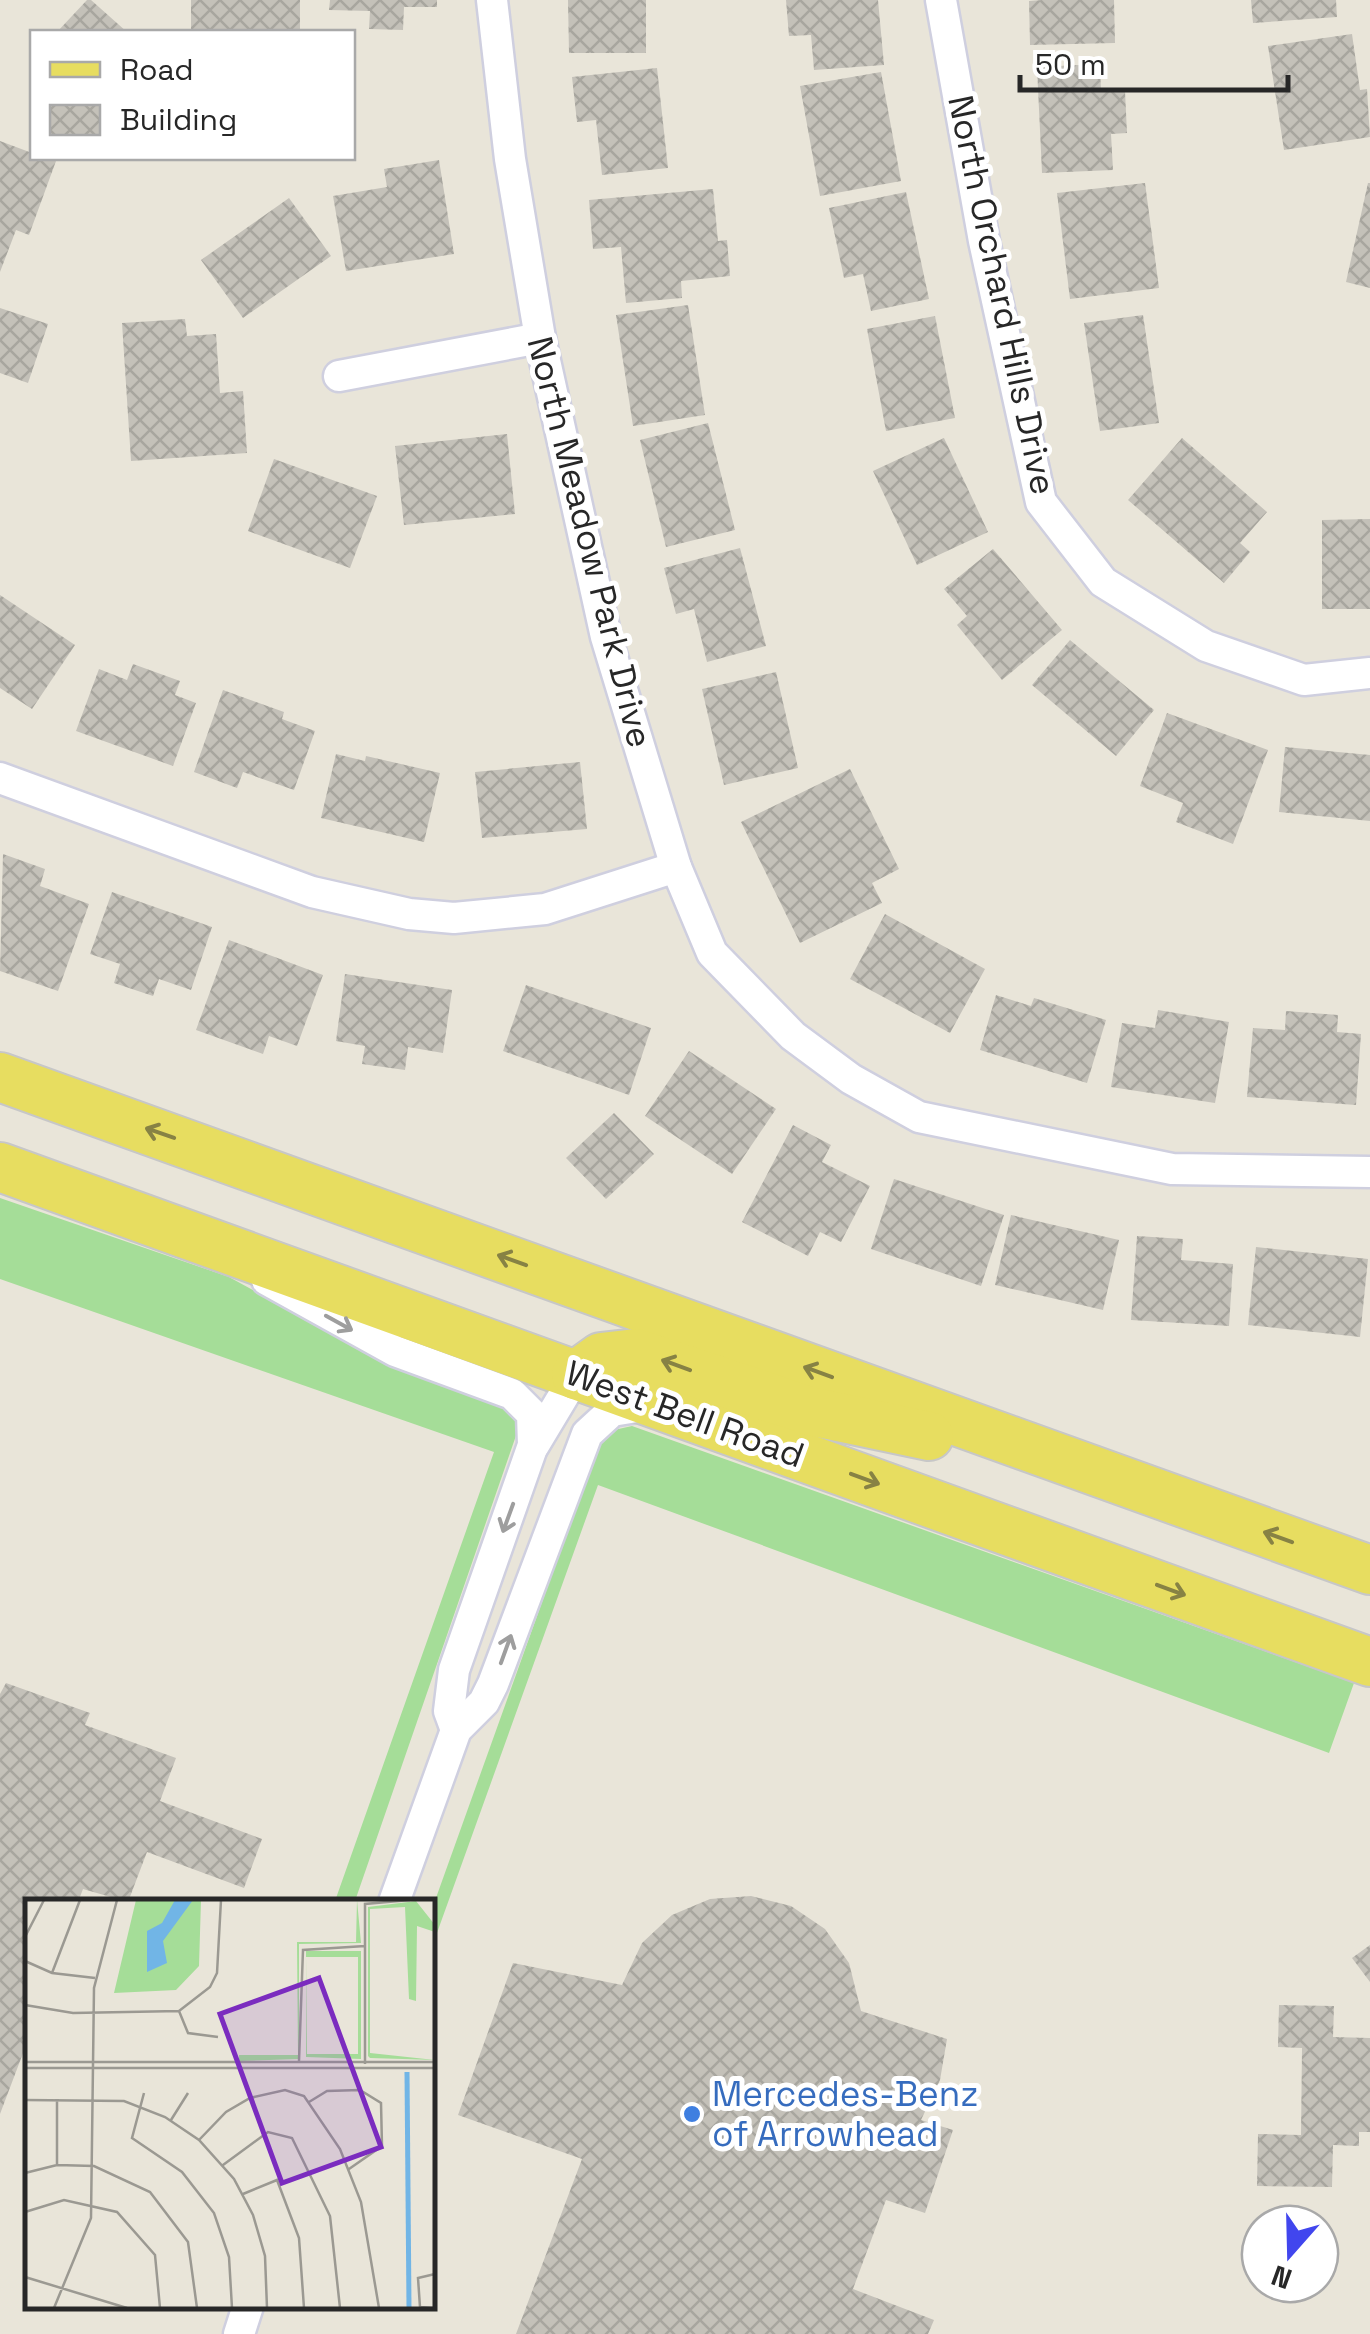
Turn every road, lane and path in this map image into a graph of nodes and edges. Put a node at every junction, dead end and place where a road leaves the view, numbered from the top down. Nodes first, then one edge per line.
1 (492, 0) edge
2 (940, 0) edge
3 (540, 338) junction
4 (339, 376) dead end
5 (1370, 673) edge
6 (0, 778) edge
7 (676, 868) junction
8 (0, 1077) edge
9 (0, 1168) edge
10 (1370, 1172) edge
11 (228, 1250) junction
12 (576, 1375) junction
13 (662, 1406) junction
14 (1008, 1441) junction
15 (534, 1445) junction
16 (1370, 1570) edge
17 (1370, 1662) edge
18 (456, 1730) junction
19 (395, 1899) edge
20 (247, 2309) edge
21 (238, 2334) edge

1 - 3 street, North Meadow Park Drive
2 - 5 street, North Orchard Hills Drive
3 - 4 street
3 - 7 street, North Meadow Park Drive
6 - 7 street
7 - 10 street, North Meadow Park Drive
14 -> 8 main road
9 - 11 main road, West Bell Road
11 - 12 main road, West Bell Road
11 -> 15 street
12 - 13 main road, West Bell Road
14 -> 12 main road
12 - 15 street
13 -> 17 main road, West Bell Road
18 -> 13 street
16 -> 14 main road
15 -> 18 street
18 - 19 street
20 - 21 street

